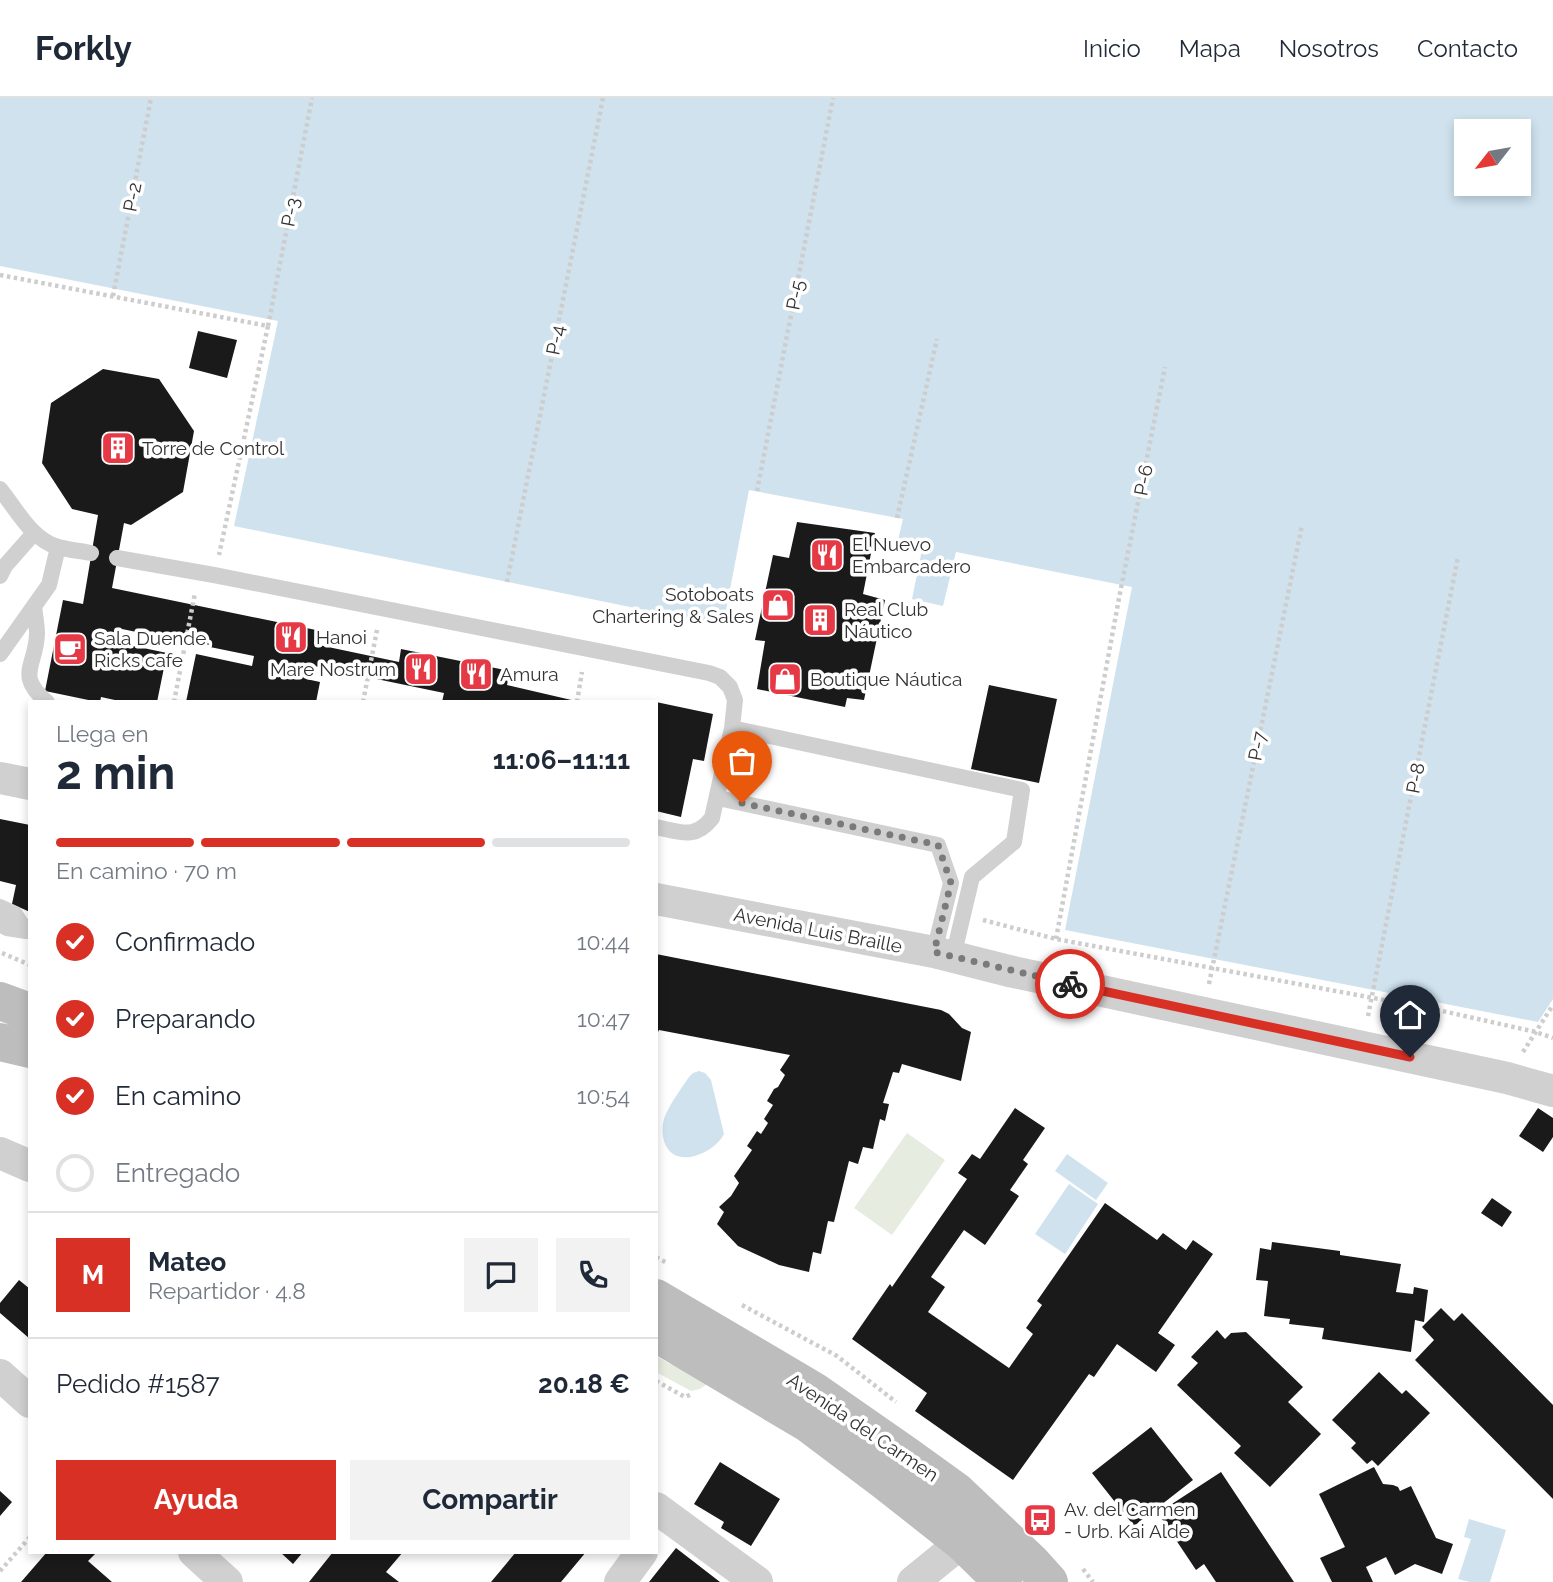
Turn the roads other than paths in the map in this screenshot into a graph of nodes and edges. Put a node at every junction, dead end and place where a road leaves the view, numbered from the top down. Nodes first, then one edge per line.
1 (0, 489) edge
2 (34, 533) junction
3 (58, 547) junction
4 (91, 553) dead end
5 (117, 558) dead end
6 (0, 576) edge
7 (34, 606) junction
8 (2, 646) edge
9 (45, 700) edge
10 (732, 728) junction
11 (0, 778) edge
12 (28, 784) edge
13 (718, 798) junction
14 (658, 827) edge
15 (658, 899) edge
16 (0, 906) edge
17 (0, 924) edge
18 (943, 954) junction
19 (0, 1001) edge
20 (28, 1012) edge
21 (0, 1042) edge
22 (28, 1049) edge
23 (1553, 1091) edge
24 (0, 1153) edge
25 (28, 1165) edge
26 (658, 1299) edge
27 (658, 1334) edge
28 (0, 1375) edge
29 (28, 1400) edge
30 (660, 1519) edge
31 (962, 1542) junction
32 (196, 1554) edge
33 (641, 1554) edge
34 (227, 1582) edge
35 (620, 1582) edge
36 (757, 1582) edge
37 (913, 1582) edge
38 (1003, 1582) edge
39 (1049, 1582) edge

1 - 2 lane
2 - 3 lane
2 - 6 lane
3 - 4 lane
3 - 7 lane
5 - 10 lane
7 - 8 lane
7 - 9 lane
10 - 13 lane
10 - 18 lane
11 - 12 street
13 - 14 lane
13 - 18 lane
15 - 18 street, Avenida Luis Braille
16 - 17 lane
18 - 23 street, Avenida Luis Braille
19 - 20 main road
21 - 22 main road
24 - 25 street
26 - 39 main road, Avenida del Carmen
27 - 31 main road, Avenida del Carmen
28 - 29 street
30 - 36 street
31 - 37 street
31 - 38 main road, Avenida del Carmen
32 - 34 street
33 - 35 street

